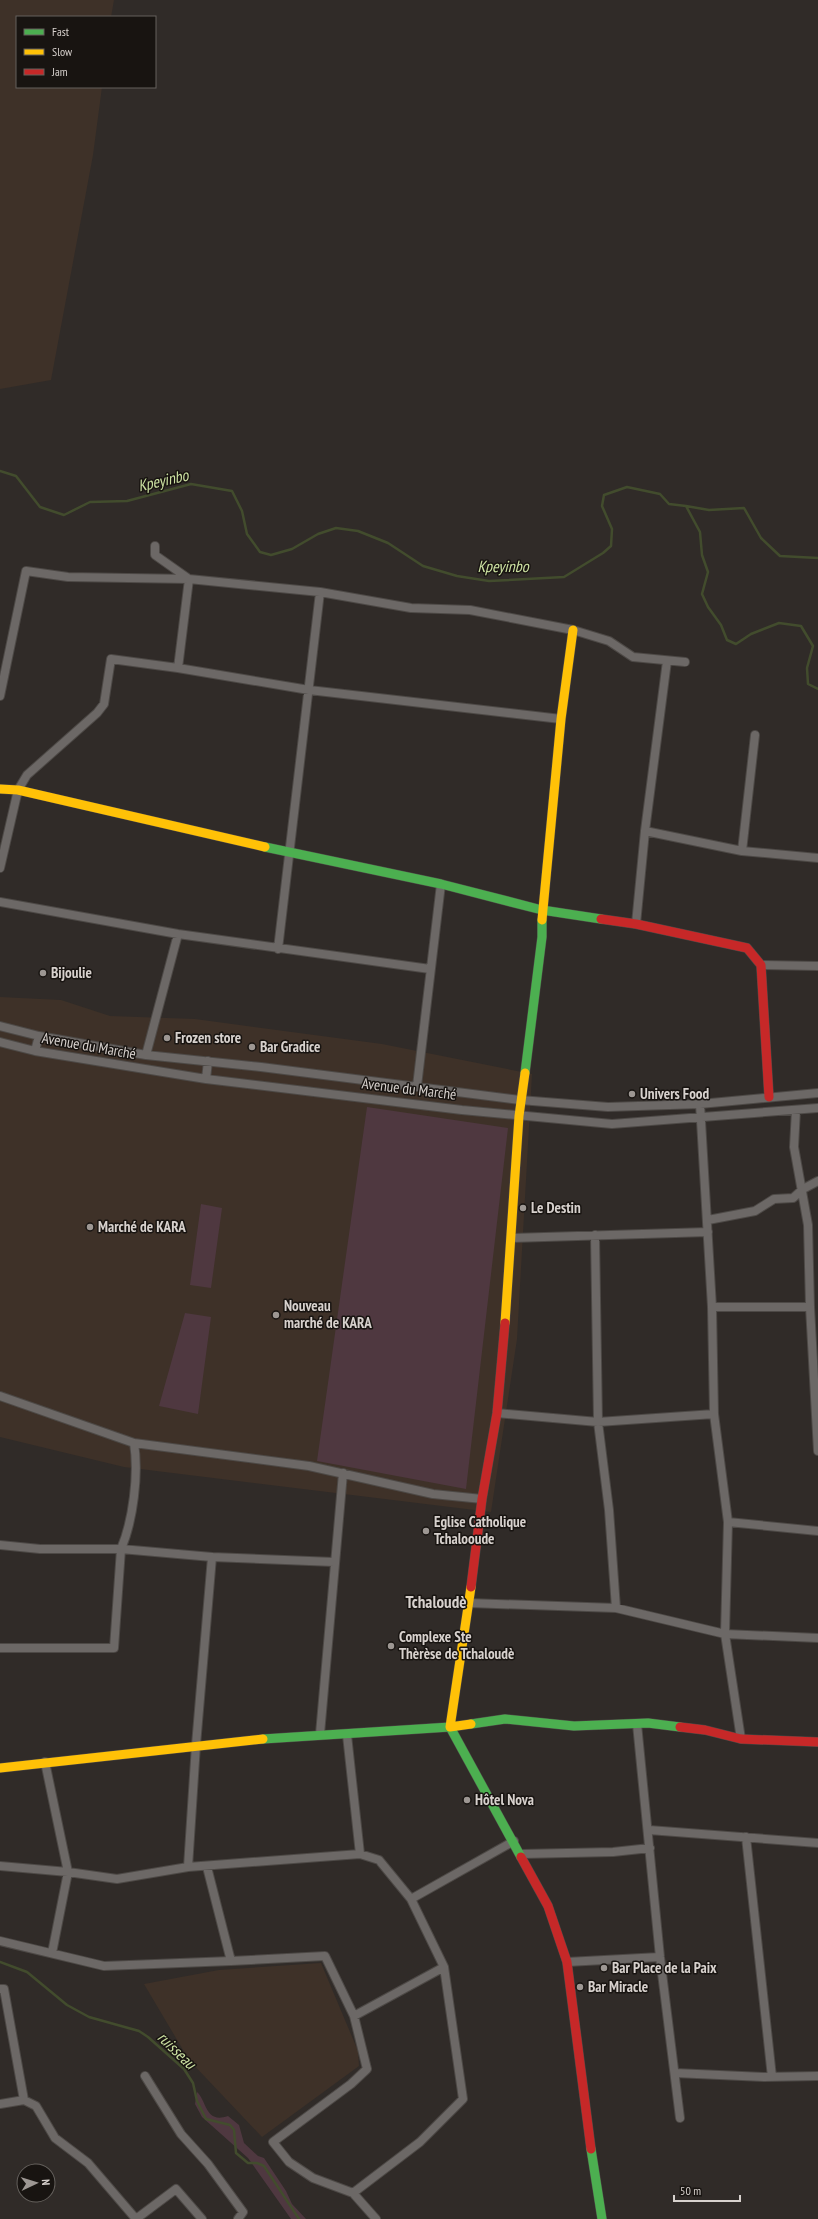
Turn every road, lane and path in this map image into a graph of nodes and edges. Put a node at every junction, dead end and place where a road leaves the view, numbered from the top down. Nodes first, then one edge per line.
1 (155, 546) dead end
2 (189, 579) junction
3 (320, 592) junction
4 (573, 630) junction
5 (667, 661) junction
6 (685, 662) dead end
7 (178, 668) junction
8 (309, 690) junction
9 (0, 696) edge
10 (561, 719) junction
11 (755, 735) dead end
12 (0, 789) edge
13 (18, 790) junction
14 (645, 831) junction
15 (742, 851) junction
16 (289, 852) junction
17 (818, 858) edge
18 (0, 868) edge
19 (441, 884) junction
20 (0, 902) edge
21 (542, 910) junction
22 (636, 924) junction
23 (178, 934) junction
24 (278, 949) junction
25 (761, 965) junction
26 (818, 966) edge
27 (430, 969) junction
28 (0, 1026) edge
29 (39, 1036) junction
30 (0, 1042) edge
31 (35, 1051) junction
32 (146, 1055) junction
33 (208, 1061) junction
34 (206, 1079) junction
35 (417, 1086) junction
36 (818, 1093) edge
37 (769, 1097) junction
38 (520, 1100) junction
39 (700, 1104) junction
40 (818, 1108) edge
41 (796, 1110) junction
42 (519, 1116) junction
43 (700, 1118) junction
44 (818, 1182) edge
45 (803, 1189) junction
46 (708, 1220) junction
47 (708, 1232) junction
48 (595, 1235) junction
49 (512, 1238) junction
50 (712, 1307) junction
51 (810, 1307) junction
52 (0, 1396) edge
53 (498, 1413) junction
54 (714, 1414) junction
55 (598, 1422) junction
56 (134, 1443) junction
57 (818, 1451) edge
58 (343, 1473) junction
59 (482, 1499) junction
60 (728, 1522) junction
61 (818, 1531) edge
62 (0, 1546) edge
63 (121, 1549) junction
64 (212, 1557) junction
65 (334, 1562) junction
66 (469, 1603) junction
67 (616, 1608) junction
68 (725, 1634) junction
69 (818, 1638) edge
70 (0, 1648) edge
71 (638, 1724) junction
72 (450, 1727) junction
73 (320, 1734) junction
74 (347, 1735) junction
75 (741, 1739) junction
76 (818, 1742) edge
77 (196, 1745) junction
78 (45, 1762) junction
79 (0, 1768) edge
80 (649, 1830) junction
81 (746, 1837) junction
82 (514, 1841) junction
83 (818, 1843) edge
84 (650, 1848) junction
85 (360, 1854) junction
86 (521, 1854) junction
87 (0, 1866) edge
88 (188, 1868) junction
89 (207, 1868) junction
90 (68, 1872) junction
91 (411, 1899) junction
92 (0, 1941) edge
93 (52, 1953) junction
94 (660, 1957) junction
95 (231, 1961) junction
96 (567, 1962) junction
97 (444, 1967) junction
98 (0, 1989) edge
99 (354, 2016) junction
100 (675, 2073) junction
101 (145, 2076) dead end
102 (818, 2076) edge
103 (772, 2077) junction
104 (24, 2100) junction
105 (0, 2104) edge
106 (680, 2118) dead end
107 (353, 2193) junction
108 (136, 2219) edge
109 (202, 2219) edge
110 (238, 2219) edge
111 (376, 2219) edge
112 (602, 2219) edge

1 - 2 street
2 - 3 street
2 - 7 street
2 - 9 street
3 - 4 street
3 - 8 street
4 - 5 street
4 - 10 street
5 - 6 street
5 - 14 street
7 - 8 street
7 - 13 street
8 - 10 street
8 - 16 street
10 - 21 street
11 - 15 street
12 - 13 street
13 - 16 street
13 - 18 street
14 - 15 street
14 - 22 street
15 - 17 street
16 - 19 street
16 - 24 street
19 - 21 street
19 - 27 street
20 - 23 street
21 - 22 street
21 - 38 street
22 - 25 street
23 - 24 street
23 - 32 street
24 - 27 street
25 - 26 street
25 - 37 street
27 - 35 street
28 - 29 street, Avenue du Marché
29 - 31 street
29 - 32 street, Avenue du Marché
30 - 31 street, Avenue du Marché
31 - 34 street, Avenue du Marché
32 - 33 street, Avenue du Marché
33 - 34 street
33 - 35 street, Avenue du Marché
34 - 42 street, Avenue du Marché
35 - 38 street, Avenue du Marché
36 - 37 street, Avenue du Marché
37 - 39 street, Avenue du Marché
38 - 39 street, Avenue du Marché
38 - 42 street
39 - 43 street
40 - 41 street, Avenue du Marché
41 - 43 street, Avenue du Marché
41 - 45 street
42 - 43 street, Avenue du Marché
42 - 49 street
43 - 46 street
44 - 45 street
45 - 46 street
45 - 51 street
46 - 47 street
47 - 48 street
47 - 50 street
48 - 49 street
48 - 55 street
49 - 53 street
50 - 51 street
50 - 54 street
51 - 57 street
52 - 56 street
53 - 55 street
53 - 59 street
54 - 55 street
54 - 60 street
55 - 67 street
56 - 58 street
56 - 63 street
58 - 59 street
58 - 65 street
59 - 66 street
60 - 61 street
60 - 68 street
62 - 63 street
63 - 64 street
63 - 70 street
64 - 65 street
64 - 77 street
65 - 73 street
66 - 67 street
66 - 72 street
67 - 68 street
68 - 69 street
68 - 75 street
71 - 72 street
71 - 75 street
71 - 80 street
72 - 74 street
72 - 82 street
73 - 74 street
73 - 77 street
74 - 85 street
75 - 76 street
77 - 78 street
77 - 88 street
78 - 79 street
78 - 90 street
80 - 81 street
80 - 84 street
81 - 83 street
81 - 103 street
82 - 86 street
82 - 91 street
84 - 86 street
84 - 94 street
85 - 89 street
85 - 91 street
86 - 96 street
87 - 90 street
88 - 89 street
88 - 90 street
89 - 95 street
90 - 93 street
91 - 97 street
92 - 93 street
93 - 95 street
94 - 96 street
94 - 100 street
95 - 99 street
96 - 112 street
97 - 99 street
97 - 107 street
98 - 104 street
99 - 107 street
100 - 103 street
100 - 106 street
101 - 110 street
102 - 103 street
104 - 105 street
104 - 108 street
107 - 111 street
108 - 109 street

